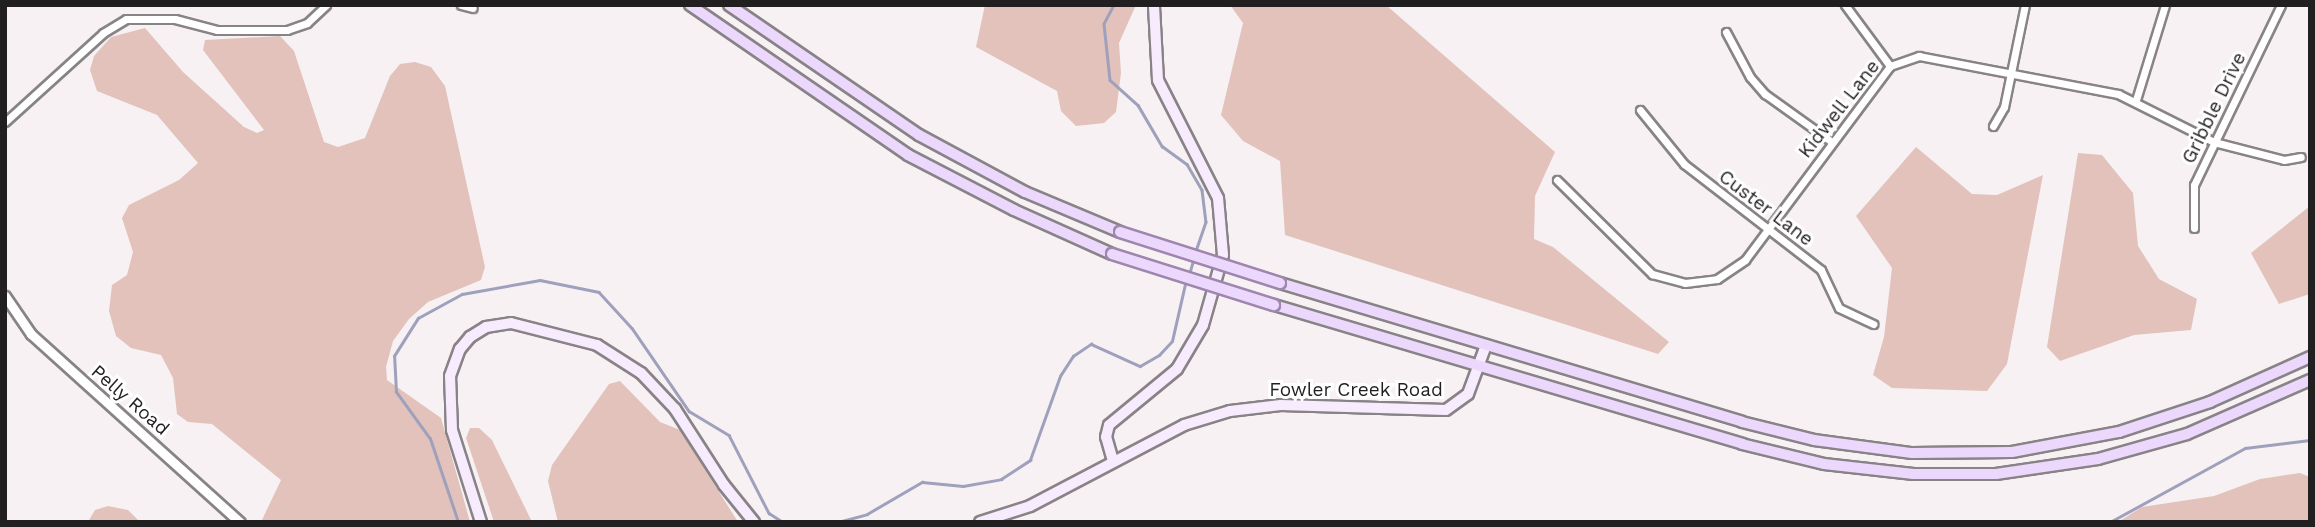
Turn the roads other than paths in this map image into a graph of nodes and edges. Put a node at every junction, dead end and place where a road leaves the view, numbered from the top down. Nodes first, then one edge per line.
1 (326, 5) edge
2 (461, 5) edge
3 (690, 5) edge
4 (729, 5) edge
5 (1154, 5) edge
6 (1845, 5) edge
7 (2025, 5) edge
8 (2165, 5) edge
9 (2281, 5) edge
10 (473, 8) dead end
11 (1726, 32) dead end
12 (1890, 66) junction
13 (2012, 71) junction
14 (2136, 100) junction
15 (1640, 110) dead end
16 (5, 122) edge
17 (1993, 126) dead end
18 (1832, 142) junction
19 (2214, 142) junction
20 (2301, 157) dead end
21 (1557, 180) dead end
22 (2194, 228) dead end
23 (1769, 229) junction
24 (5, 296) edge
25 (1874, 324) dead end
26 (1486, 345) junction
27 (2310, 357) edge
28 (1479, 365) junction
29 (2310, 380) edge
30 (1113, 461) junction
31 (240, 522) edge
32 (481, 522) edge
33 (754, 522) edge
34 (980, 522) edge

1 - 16 street
2 - 10 street
3 - 28 main road, bridge
4 - 26 main road, bridge
5 - 30 main road
6 - 12 street
7 - 13 street
8 - 14 street
9 - 19 street, Gribble Drive
11 - 18 street
12 - 13 street, Kidwell Lane
12 - 18 street, Kidwell Lane
13 - 14 street, Kidwell Lane
13 - 17 street
14 - 19 street, Kidwell Lane
15 - 23 street, Custer Lane
18 - 23 street, Kidwell Lane
19 - 20 street, Kidwell Lane
19 - 22 street, Gribble Drive
21 - 23 street, Kidwell Lane
23 - 25 street, Custer Lane
24 - 31 street, Pelly Road
26 - 27 main road
26 - 28 main road, Fowler Creek Road
28 - 29 main road
28 - 30 main road, Fowler Creek Road
30 - 34 main road, Fowler Creek Road
32 - 33 main road

